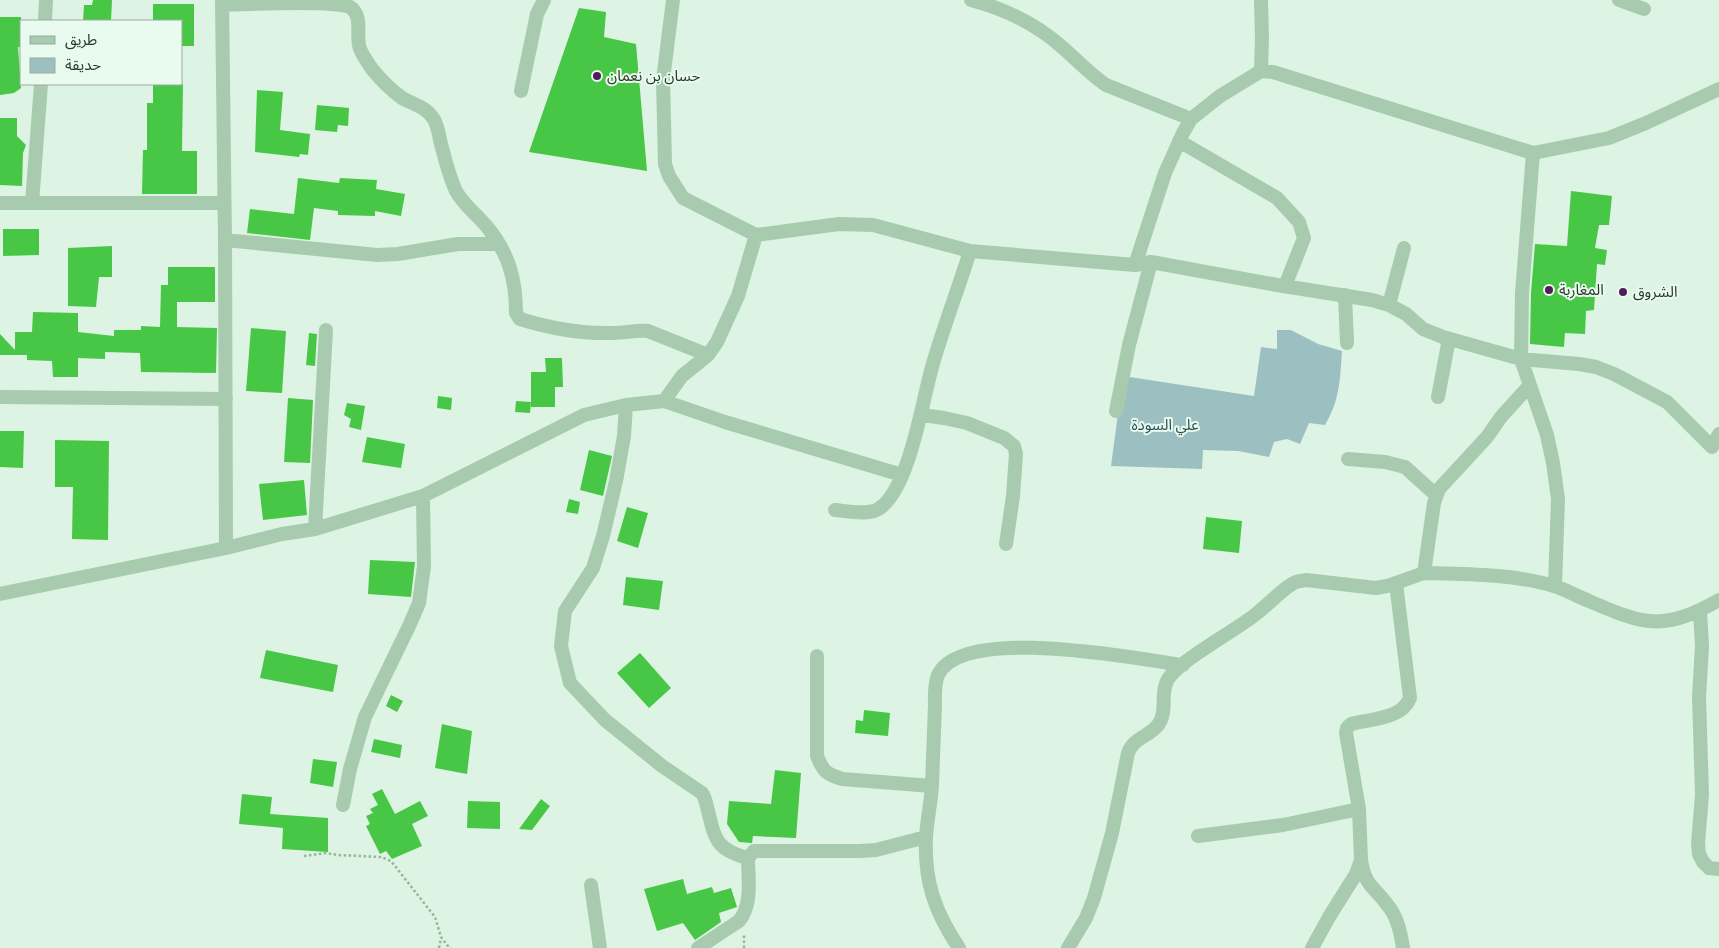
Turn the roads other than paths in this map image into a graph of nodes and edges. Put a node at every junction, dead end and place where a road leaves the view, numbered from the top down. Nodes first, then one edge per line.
1 (46, 0) edge
2 (544, 0) edge
3 (673, 0) edge
4 (971, 0) edge
5 (1248, 0) edge
6 (1620, 0) edge
7 (222, 2) edge
8 (1260, 4) edge
9 (1644, 10) dead end
10 (45, 20) edge
11 (1261, 71) junction
12 (41, 85) edge
13 (1719, 89) edge
14 (521, 91) dead end
15 (1191, 119) junction
16 (1179, 141) junction
17 (1533, 153) junction
18 (0, 203) edge
19 (32, 203) junction
20 (224, 203) junction
21 (756, 234) junction
22 (225, 240) junction
23 (499, 244) junction
24 (1404, 248) dead end
25 (970, 251) junction
26 (1151, 262) junction
27 (1135, 265) junction
28 (1285, 286) junction
29 (1345, 295) junction
30 (1390, 305) junction
31 (326, 330) dead end
32 (1449, 339) junction
33 (1346, 343) dead end
34 (708, 355) junction
35 (1521, 359) junction
36 (1530, 385) junction
37 (0, 397) edge
38 (1438, 397) dead end
39 (226, 399) junction
40 (664, 401) junction
41 (626, 405) junction
42 (1116, 411) dead end
43 (922, 416) junction
44 (1719, 434) edge
45 (1715, 450) edge
46 (1348, 459) dead end
47 (902, 475) junction
48 (1436, 495) junction
49 (423, 496) junction
50 (835, 510) dead end
51 (315, 529) junction
52 (1006, 544) dead end
53 (226, 548) junction
54 (1424, 573) junction
55 (1396, 583) junction
56 (1555, 586) junction
57 (0, 594) edge
58 (1719, 600) edge
59 (1700, 611) junction
60 (818, 656) dead end
61 (1183, 665) junction
62 (932, 786) junction
63 (343, 805) dead end
64 (1359, 809) junction
65 (1198, 836) dead end
66 (926, 837) junction
67 (748, 858) junction
68 (1361, 860) junction
69 (1719, 870) edge
70 (591, 885) dead end
71 (600, 948) edge
72 (698, 948) edge
73 (958, 948) edge
74 (1068, 948) edge
75 (1312, 948) edge
76 (1403, 948) edge

1 - 10 street
2 - 14 street
3 - 21 street
4 - 15 street
5 - 8 street
6 - 9 street
7 - 20 street
7 - 23 street
8 - 11 street
11 - 15 street
11 - 17 street
12 - 19 street
13 - 17 street
15 - 16 street
16 - 27 street
16 - 28 street
17 - 35 street
18 - 19 street
19 - 20 street
20 - 22 street
21 - 25 street
21 - 34 street
22 - 23 street
22 - 39 street
23 - 34 street
24 - 30 street
25 - 27 street
25 - 43 street
26 - 27 street
26 - 28 street
26 - 42 street
28 - 29 street
29 - 30 street
29 - 33 street
30 - 32 street
31 - 51 street
32 - 35 street
32 - 38 street
34 - 40 street
35 - 36 street
35 - 45 street
36 - 48 street
36 - 56 street
37 - 39 street
39 - 53 street
40 - 41 street
40 - 47 street
41 - 49 street
41 - 67 street
43 - 47 street
43 - 52 street
44 - 45 street
46 - 48 street
47 - 50 street
48 - 54 street
49 - 51 street
49 - 63 street
51 - 53 street
53 - 57 street
54 - 55 street
54 - 56 street
55 - 61 street
55 - 64 street
56 - 59 street
58 - 59 street
59 - 69 street
60 - 62 street
61 - 62 street
61 - 74 street
62 - 66 street
64 - 65 street
64 - 68 street
66 - 67 street
66 - 73 street
67 - 72 street
68 - 75 street
68 - 76 street
70 - 71 street

